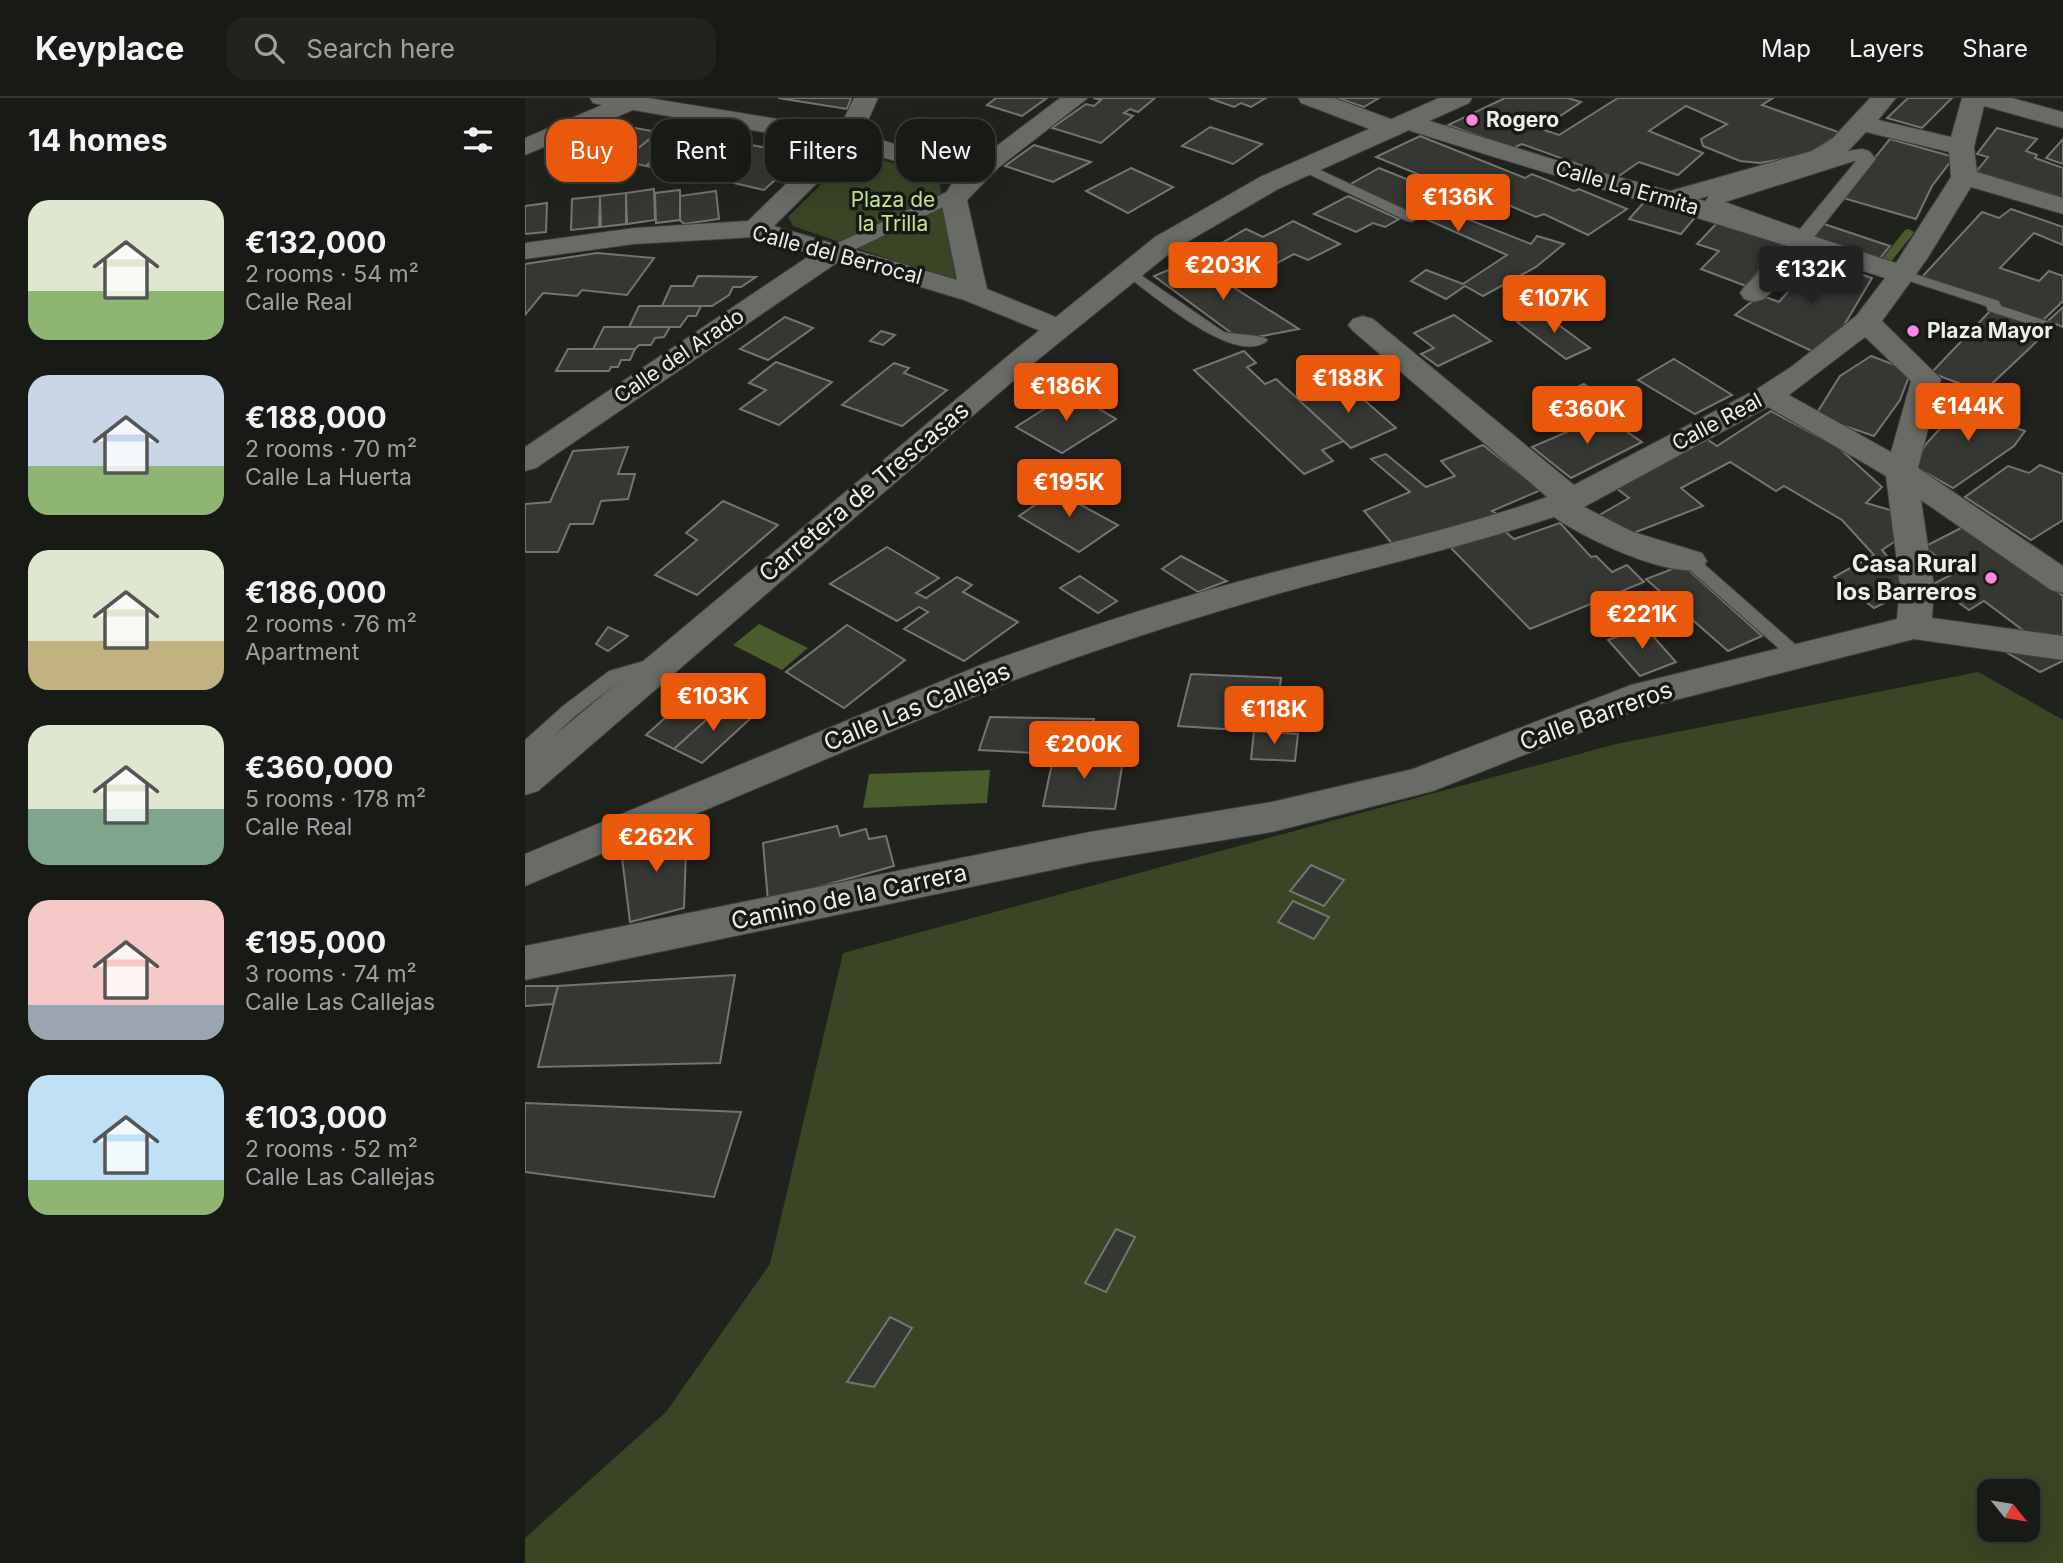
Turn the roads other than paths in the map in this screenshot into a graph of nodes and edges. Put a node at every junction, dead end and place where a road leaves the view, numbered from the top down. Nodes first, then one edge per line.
1 (602, 98) edge
2 (866, 98) edge
3 (1076, 98) edge
4 (1310, 98) edge
5 (1459, 98) edge
6 (1884, 98) edge
7 (1973, 98) edge
8 (1984, 98) edge
9 (636, 100) edge
10 (2024, 103) edge
11 (856, 119) edge
12 (2063, 120) edge
13 (765, 123) edge
14 (1860, 124) junction
15 (1400, 125) junction
16 (525, 147) edge
17 (882, 152) edge
18 (1963, 162) junction
19 (1305, 167) junction
20 (803, 182) edge
21 (963, 185) junction
22 (1670, 199) junction
23 (2063, 206) edge
24 (1412, 218) dead end
25 (756, 229) junction
26 (1805, 240) junction
27 (525, 251) edge
28 (834, 252) junction
29 (1129, 271) junction
30 (1902, 274) junction
31 (1754, 293) dead end
32 (974, 294) junction
33 (1866, 322) junction
34 (1363, 325) dead end
35 (2048, 326) dead end
36 (1058, 328) junction
37 (1261, 340) dead end
38 (1768, 395) junction
39 (525, 461) edge
40 (1901, 471) junction
41 (1564, 502) junction
42 (1690, 561) joint
43 (1320, 572) joint
44 (2063, 582) edge
45 (1914, 627) junction
46 (2063, 648) edge
47 (1798, 656) junction
48 (666, 662) junction
49 (525, 775) edge
50 (525, 781) edge
51 (1173, 831) joint
52 (525, 871) edge
53 (525, 964) edge

1 - 9 street
2 - 11 street
3 - 21 street
4 - 15 street, Calle La Ermita
5 - 15 street, Carretera de Trescasas
6 - 14 street
7 - 18 street, Calle Real
8 - 10 street
9 - 13 street
9 - 16 street
10 - 12 street
14 - 18 street
14 - 22 street
15 - 19 street, Carretera de Trescasas
15 - 22 street, Calle La Ermita
17 - 21 street
18 - 23 street
18 - 30 street, Calle Real
19 - 24 lane
19 - 29 street, Carretera de Trescasas
20 - 25 street
21 - 28 street
21 - 32 street
22 - 26 street, Calle La Ermita
25 - 27 street, Calle del Berrocal
25 - 28 street, Calle del Berrocal
26 - 26 street
26 - 30 street, Calle La Ermita
26 - 31 street
28 - 32 street, Calle del Berrocal
28 - 39 street, Calle del Arado
29 - 36 street, Carretera de Trescasas
29 - 37 lane
30 - 33 street, Calle Real
30 - 35 lane
32 - 36 street, Calle del Berrocal
33 - 38 street, Calle Real
33 - 40 street
34 - 41 street
36 - 48 street, Carretera de Trescasas
38 - 40 street
38 - 41 street, Calle Real
40 - 44 street
40 - 45 street
41 - 42 street
41 - 43 street, Calle Real
42 - 47 lane
43 - 52 street, Calle Las Callejas
45 - 46 street, Calle Barreros
45 - 47 street, Calle Barreros
47 - 51 street, Calle Barreros
48 - 49 lane, Carretera de Trescasas
48 - 50 street, Carretera de Trescasas
51 - 53 street, Camino de la Carrera

